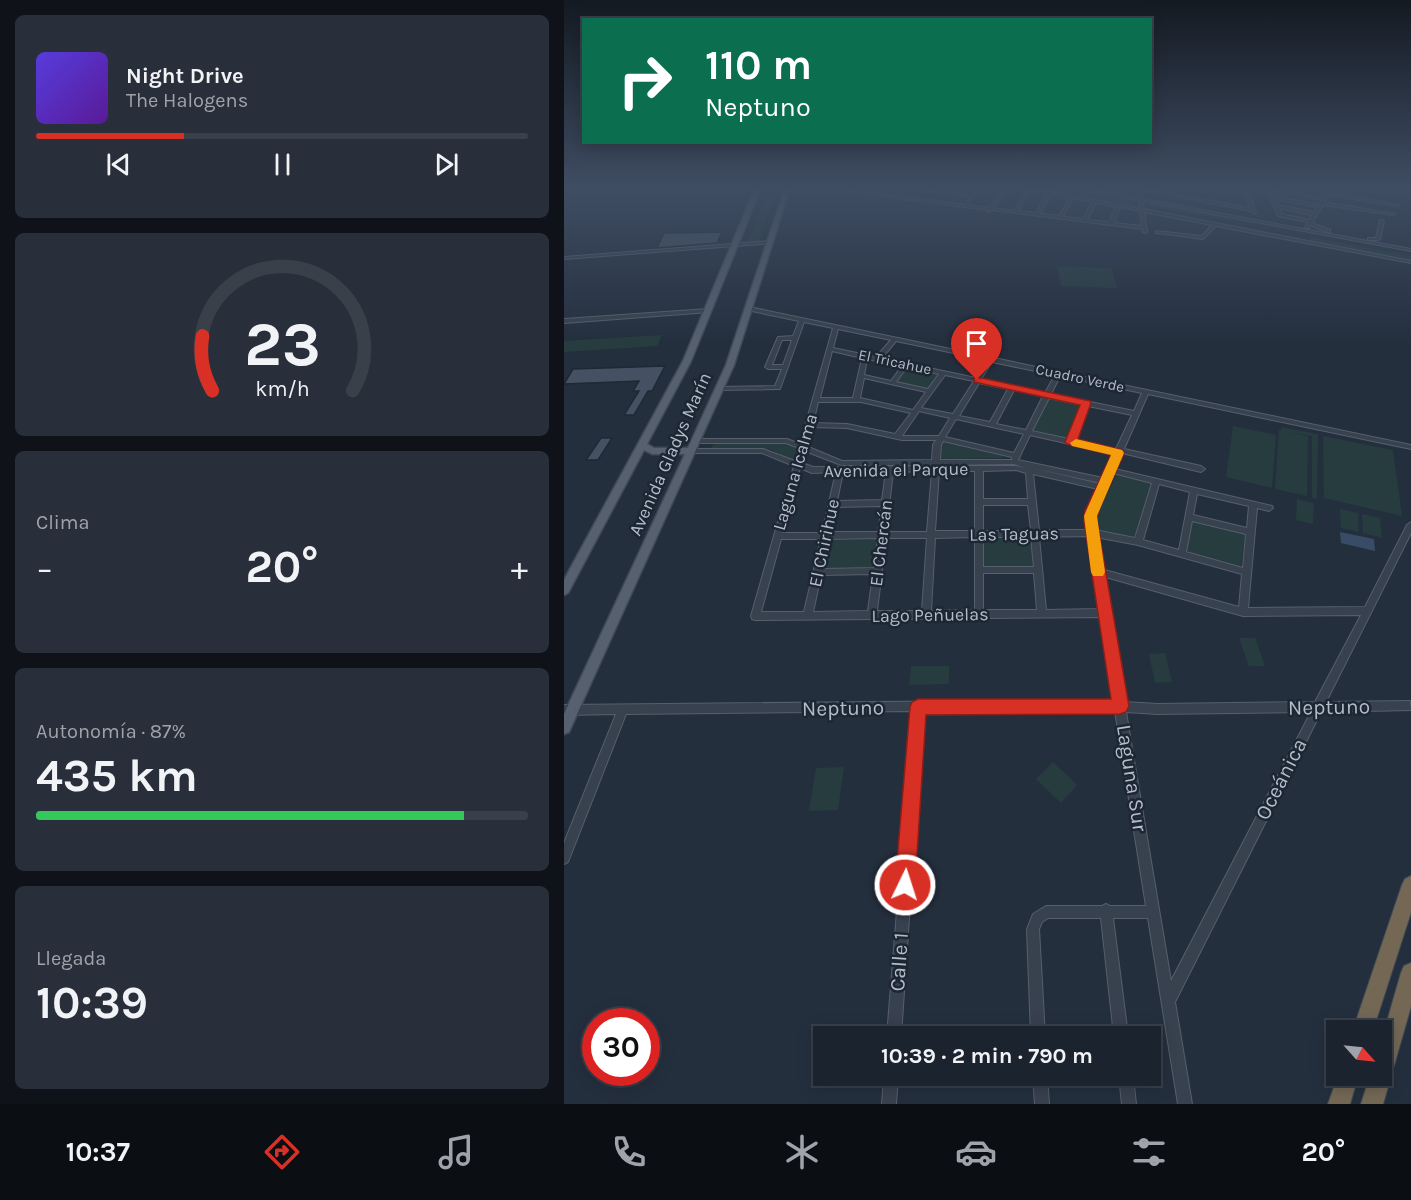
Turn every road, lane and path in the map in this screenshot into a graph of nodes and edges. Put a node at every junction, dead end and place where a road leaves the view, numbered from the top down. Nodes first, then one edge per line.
1 (737, 240) edge
2 (1299, 240) edge
3 (1355, 240) edge
4 (771, 242) joint
5 (735, 245) junction
6 (1411, 250) edge
7 (564, 258) edge
8 (1411, 262) edge
9 (749, 309) junction
10 (708, 311) junction
11 (801, 320) junction
12 (564, 321) edge
13 (836, 328) junction
14 (795, 338) junction
15 (894, 340) junction
16 (830, 349) junction
17 (865, 356) junction
18 (878, 359) junction
19 (990, 360) junction
20 (906, 365) junction
21 (784, 367) junction
22 (943, 373) junction
23 (1058, 374) junction
24 (861, 376) junction
25 (977, 380) junction
26 (892, 383) junction
27 (1012, 387) junction
28 (720, 389) junction
29 (930, 391) junction
30 (1146, 392) junction
31 (1047, 395) junction
32 (815, 400) junction
33 (856, 400) junction
34 (1086, 403) junction
35 (916, 410) junction
36 (1136, 414) junction
37 (954, 416) junction
38 (992, 424) junction
39 (808, 425) junction
40 (1029, 432) junction
41 (897, 437) junction
42 (940, 438) junction
43 (1071, 442) junction
44 (643, 445) junction
45 (693, 446) junction
46 (802, 447) junction
47 (1411, 447) edge
48 (1119, 451) junction
49 (1015, 459) junction
50 (797, 465) junction
51 (935, 466) junction
52 (1029, 466) junction
53 (979, 469) junction
54 (1201, 469) dead end
55 (840, 470) junction
56 (890, 470) junction
57 (1110, 470) junction
58 (1156, 481) junction
59 (1104, 484) junction
60 (1194, 490) junction
61 (979, 502) junction
62 (1032, 502) junction
63 (885, 503) junction
64 (832, 504) junction
65 (1253, 504) junction
66 (1269, 508) dead end
67 (1189, 517) junction
68 (1411, 525) edge
69 (1250, 532) junction
70 (1092, 533) junction
71 (979, 534) junction
72 (1035, 534) junction
73 (881, 535) junction
74 (931, 535) junction
75 (777, 536) junction
76 (826, 536) junction
77 (1138, 542) junction
78 (1182, 554) junction
79 (979, 570) junction
80 (1038, 570) junction
81 (878, 571) junction
82 (1098, 571) junction
83 (818, 572) junction
84 (1246, 572) junction
85 (564, 590) edge
86 (1367, 611) junction
87 (1242, 612) junction
88 (1105, 613) junction
89 (979, 614) junction
90 (1042, 614) junction
91 (926, 615) junction
92 (755, 616) joint
93 (808, 616) junction
94 (872, 616) junction
95 (1120, 706) junction
96 (1410, 706) edge
97 (918, 707) junction
98 (1318, 707) junction
99 (568, 710) edge
100 (622, 710) junction
101 (564, 728) edge
102 (564, 858) edge
103 (1411, 885) edge
104 (1106, 910) junction
105 (1154, 912) junction
106 (1411, 974) edge
107 (1168, 1002) junction
108 (1366, 1020) edge
109 (895, 1026) edge
110 (1038, 1026) edge
111 (1120, 1026) edge
112 (1392, 1037) edge
113 (890, 1086) edge
114 (1041, 1086) edge
115 (1127, 1086) edge
116 (1345, 1086) edge
117 (1377, 1086) edge
118 (889, 1104) edge
119 (1042, 1104) edge
120 (1129, 1104) edge
121 (1185, 1104) edge
122 (1339, 1104) edge
123 (1372, 1104) edge

1 - 5 main road, Avenida Gladys Marín
2 - 8 street
3 - 6 street
4 - 5 street
4 - 9 main road, Avenida Gladys Marín
5 - 7 street
5 - 10 main road, Avenida Gladys Marín
9 - 11 street, Cuadro Verde
9 - 28 main road, Avenida Gladys Marín
10 - 12 street
10 - 44 main road, Avenida Gladys Marín
11 - 13 street, Cuadro Verde
11 - 14 street
13 - 15 street, Cuadro Verde
13 - 16 street, Laguna Icalma
14 - 21 street
14 - 21 street
15 - 18 street
15 - 19 street, Cuadro Verde
16 - 17 street, El Tricahue
16 - 32 street, Laguna Icalma
17 - 18 street, El Tricahue
17 - 24 street
18 - 20 street, El Tricahue
19 - 23 street, Cuadro Verde
19 - 25 street
20 - 22 street, El Tricahue
20 - 26 street
21 - 28 street
22 - 25 street, El Tricahue
22 - 29 street
23 - 30 street, Cuadro Verde
23 - 31 street
24 - 26 street
24 - 33 street
25 - 27 street, El Tricahue
25 - 37 street
26 - 29 street
27 - 31 street, El Tricahue
27 - 38 street
28 - 45 main road, Avenida Gladys Marín
29 - 35 street
30 - 36 street, Laguna Sur
30 - 47 street, Cuadro Verde
31 - 34 street, El Tricahue
31 - 40 street
32 - 33 street
32 - 39 street, Laguna Icalma
33 - 35 street
34 - 36 street, El Tricahue
34 - 43 street
35 - 37 street
35 - 41 street
36 - 48 street, Laguna Sur
37 - 38 street
37 - 42 street
38 - 40 street
39 - 41 street
39 - 46 street, Laguna Icalma
40 - 43 street
40 - 49 street
41 - 42 street
42 - 49 street
42 - 51 street
43 - 48 street
44 - 45 main road
44 - 85 main road, Avenida Gladys Marín
45 - 46 street, Avenida el Parque
45 - 50 street, Avenida el Parque
45 - 99 main road, Avenida Gladys Marín
46 - 50 street, Laguna Icalma
46 - 51 street, Avenida el Parque
48 - 54 street
48 - 57 street, Laguna Sur
49 - 51 street, Avenida el Parque
49 - 52 street, Avenida el Parque
50 - 55 street, Avenida el Parque
50 - 75 street, Laguna Icalma
51 - 53 street, Avenida el Parque
51 - 56 street, Avenida el Parque
51 - 74 street
52 - 53 street, Avenida el Parque
52 - 59 street, Avenida el Parque
52 - 62 street
53 - 61 street
55 - 56 street, Avenida el Parque
55 - 64 street, El Chirihue
56 - 63 street, El Chercán
57 - 58 street
57 - 59 street, Laguna Sur
58 - 60 street
58 - 77 street
59 - 70 street, Laguna Sur
60 - 65 street
60 - 67 street
61 - 62 street
61 - 71 street
62 - 72 street
63 - 64 street
63 - 73 street, El Chercán
64 - 76 street, El Chirihue
65 - 66 street
65 - 69 street
67 - 69 street
67 - 78 street
68 - 86 street, Oceánica
69 - 84 street
70 - 72 street, Las Taguas
70 - 77 street, Las Taguas
70 - 82 street, Laguna Sur
71 - 72 street, Las Taguas
71 - 74 street, Las Taguas
71 - 79 street
72 - 80 street
73 - 74 street, Las Taguas
73 - 76 street, Las Taguas
73 - 81 street, El Chercán
74 - 91 street
75 - 76 street, Las Taguas
75 - 92 street, Laguna Icalma
76 - 83 street, El Chirihue
77 - 78 street, Las Taguas
78 - 84 street, Las Taguas
79 - 80 street
79 - 89 street
80 - 90 street
81 - 83 street
81 - 94 street, El Chercán
82 - 87 street
82 - 88 street, Laguna Sur
83 - 93 street, El Chirihue
84 - 87 street
86 - 87 street
86 - 98 street, Oceánica
88 - 90 street, Lago Peñuelas
88 - 95 street, Laguna Sur
89 - 90 street, Lago Peñuelas
89 - 91 street, Lago Peñuelas
91 - 94 street, Lago Peñuelas
92 - 93 street, Lago Peñuelas
93 - 94 street, Lago Peñuelas
95 - 97 street, Neptuno
95 - 98 street, Neptuno
95 - 105 street, Laguna Sur
96 - 98 street, Neptuno
97 - 100 street, Neptuno
97 - 109 street, Calle 1
98 - 107 street, Oceánica
99 - 100 street, Neptuno
99 - 101 main road, Avenida Gladys Marín
100 - 102 street
103 - 108 highway
104 - 105 street
104 - 110 street
104 - 111 street
105 - 107 street, Laguna Sur
106 - 112 highway
107 - 121 street, Laguna Sur
113 - 118 street
114 - 119 street
115 - 120 street
116 - 122 highway
117 - 123 highway

